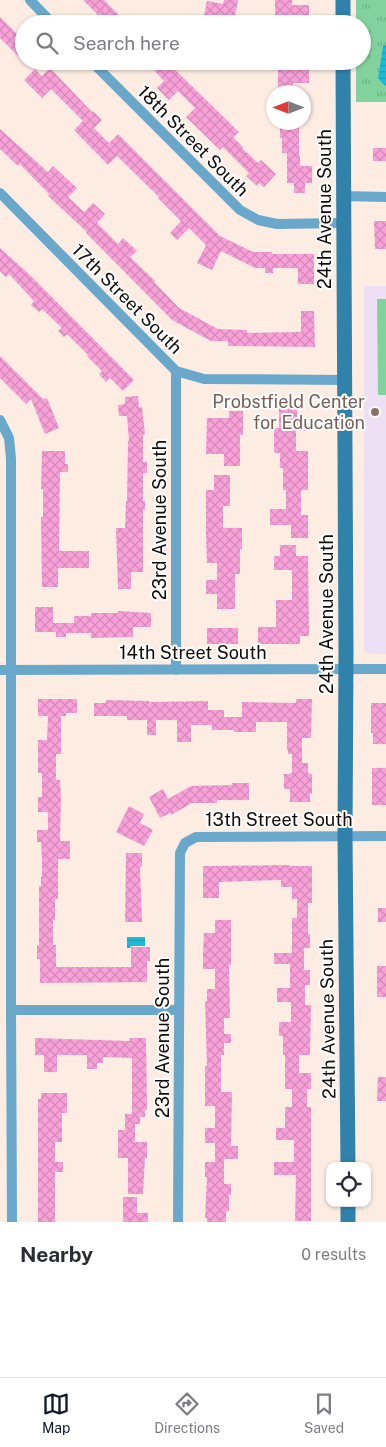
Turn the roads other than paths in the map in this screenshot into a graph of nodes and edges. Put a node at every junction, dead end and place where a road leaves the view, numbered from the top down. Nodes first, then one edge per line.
1 (30, 0) edge
2 (343, 0) edge
3 (44, 15) edge
4 (343, 15) edge
5 (100, 70) edge
6 (343, 70) edge
7 (0, 194) edge
8 (343, 196) junction
9 (386, 197) edge
10 (343, 223) junction
11 (176, 371) junction
12 (344, 380) junction
13 (1, 421) edge
14 (346, 669) junction
15 (386, 669) edge
16 (0, 670) edge
17 (12, 670) junction
18 (176, 670) junction
19 (386, 836) edge
20 (345, 837) junction
21 (180, 853) joint
22 (11, 1010) junction
23 (179, 1010) junction
24 (348, 1162) edge
25 (348, 1207) edge
26 (12, 1222) edge
27 (178, 1222) edge
28 (348, 1222) edge

1 - 3 street
2 - 4 street
5 - 10 street, 18th Street South
6 - 8 street, 24th Avenue South
7 - 11 street, 17th Street South
8 - 9 street
8 - 10 street, 24th Avenue South
10 - 12 street, 24th Avenue South
11 - 12 street, 17th Street South
11 - 18 street, 23rd Avenue South
12 - 14 street, 24th Avenue South
13 - 17 street
14 - 15 street, 14th Street South
14 - 18 street, 14th Street South
14 - 20 street, 24th Avenue South
16 - 17 street, 14th Street South
17 - 18 street, 14th Street South
17 - 22 street
19 - 20 street, 13th Street South
20 - 21 street, 13th Street South
20 - 24 street, 24th Avenue South
21 - 23 street, 23rd Avenue South
22 - 23 street
22 - 26 street
23 - 27 street, 23rd Avenue South
25 - 28 street

